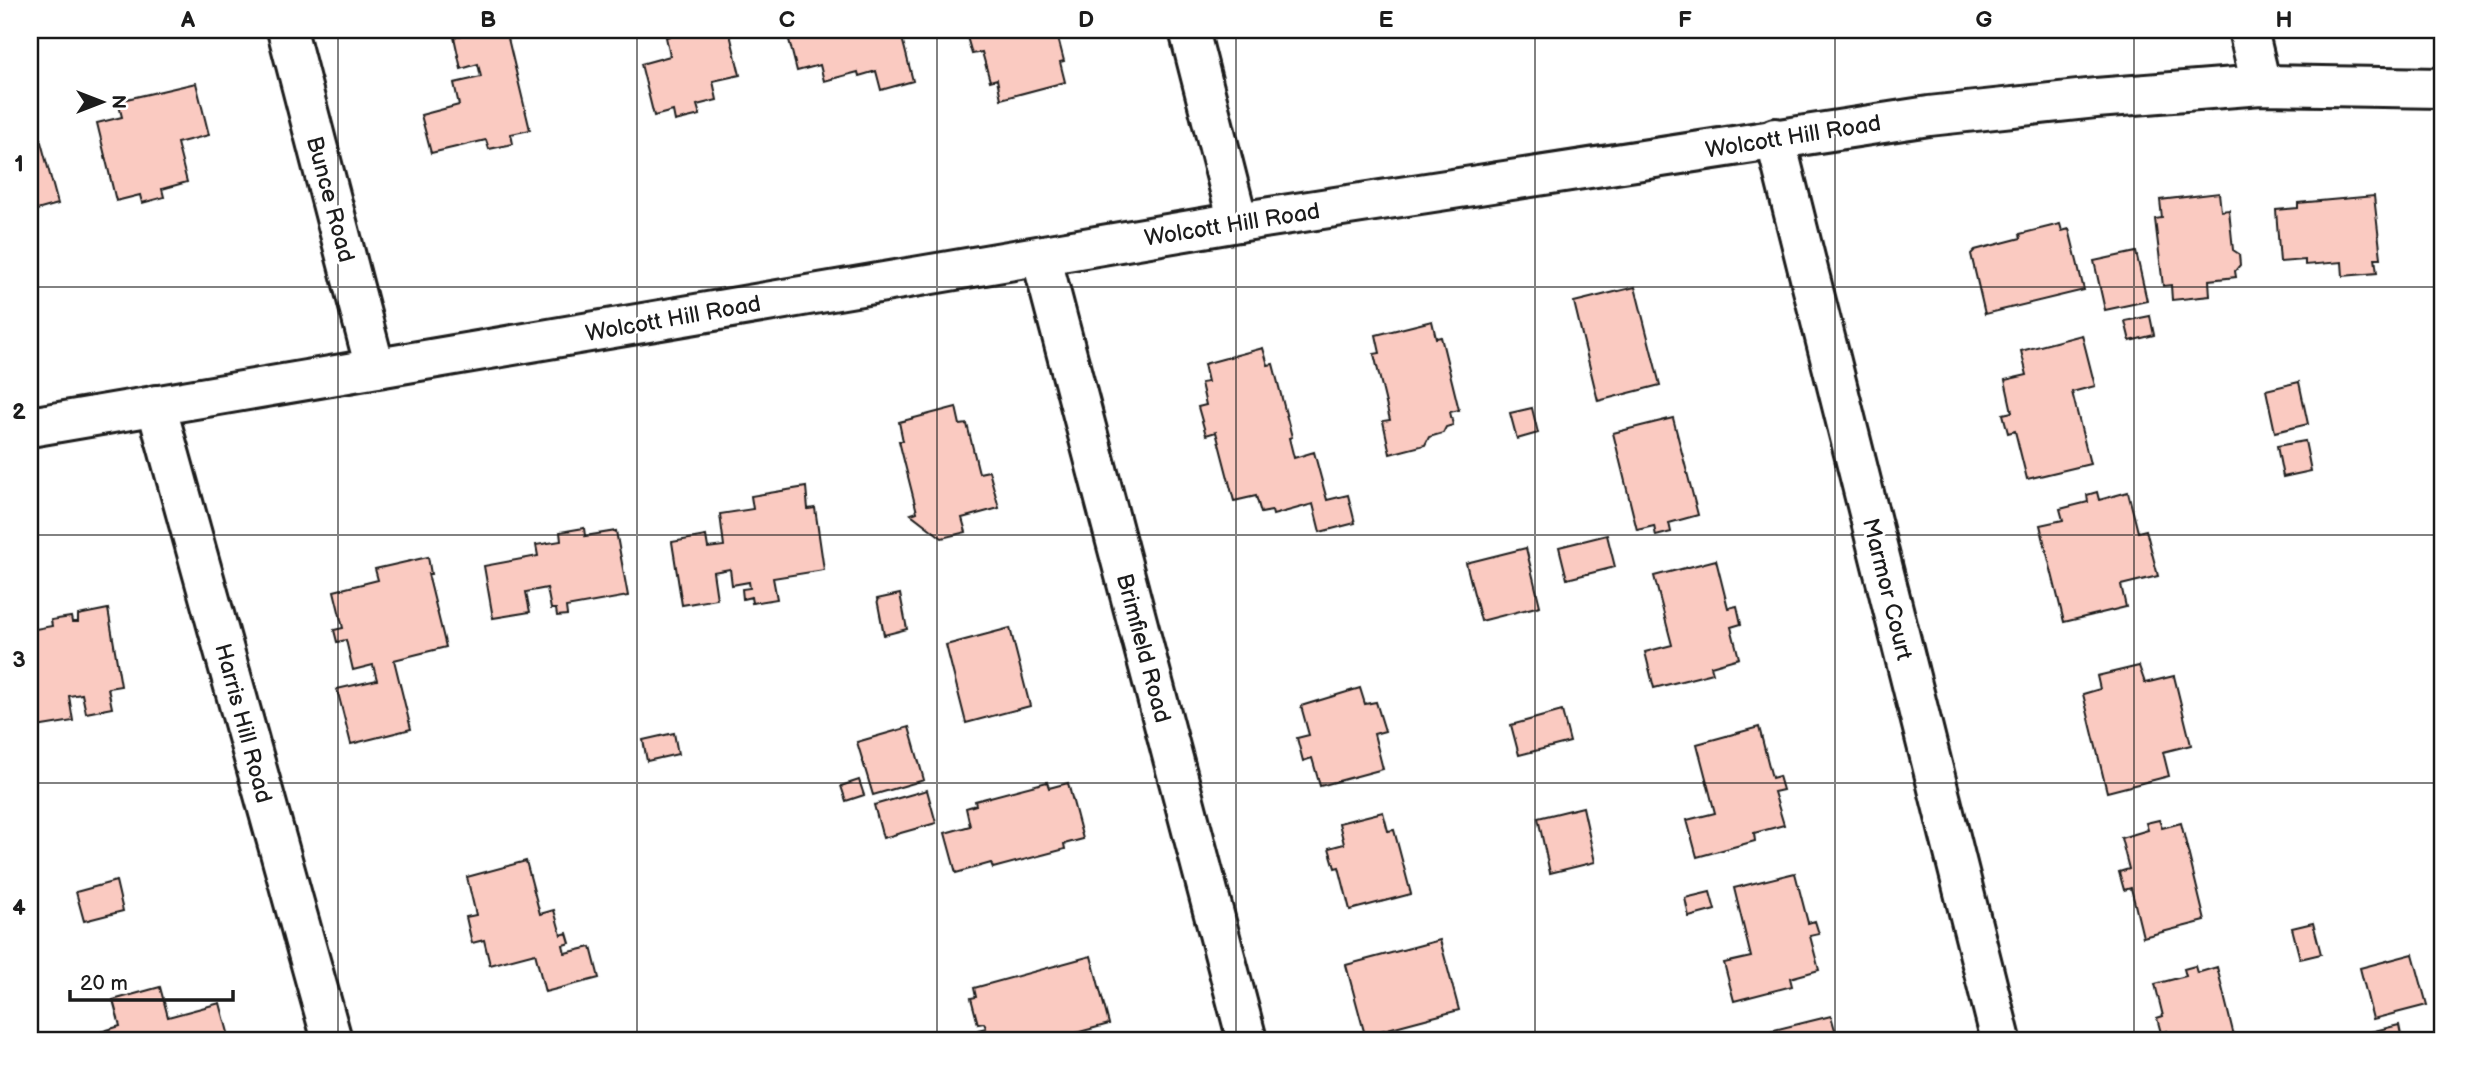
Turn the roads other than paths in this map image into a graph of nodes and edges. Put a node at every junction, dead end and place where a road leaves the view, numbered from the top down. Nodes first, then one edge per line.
1 (287, 30) edge
2 (1189, 30) edge
3 (2248, 30) edge
4 (2261, 85) junction
5 (2442, 88) edge
6 (1775, 138) junction
7 (1238, 222) junction
8 (1041, 256) junction
9 (375, 368) junction
10 (156, 405) junction
11 (30, 427) edge
12 (332, 1040) edge
13 (1247, 1040) edge
14 (2001, 1040) edge

1 - 9 street, Bunce Road
2 - 7 street
3 - 4 street
4 - 5 street, Wolcott Hill Road
4 - 6 street, Wolcott Hill Road
6 - 7 street, Wolcott Hill Road
6 - 14 street, Marmor Court
7 - 8 street, Wolcott Hill Road
8 - 9 street, Wolcott Hill Road
8 - 13 street, Brimfield Road
9 - 10 street, Wolcott Hill Road
10 - 11 street, Wolcott Hill Road
10 - 12 street, Harris Hill Road

